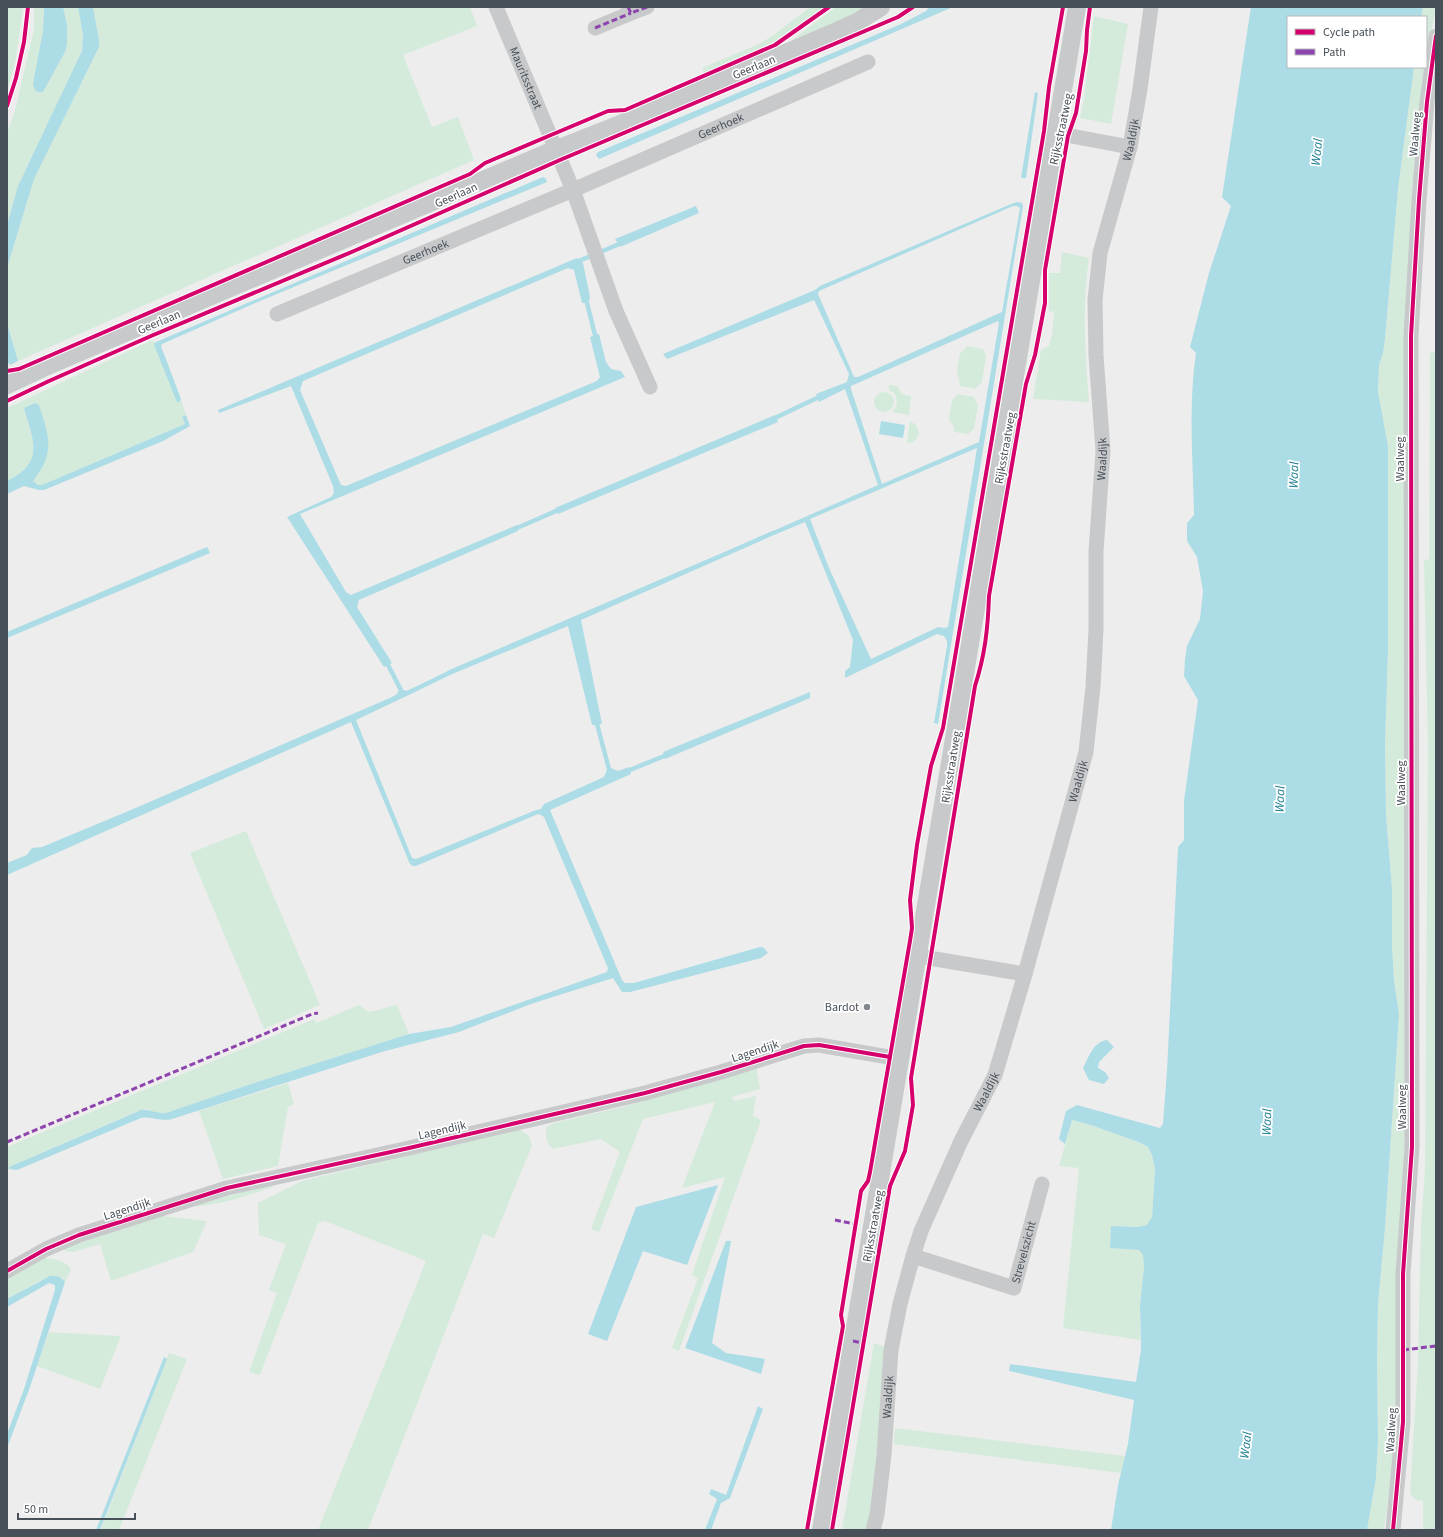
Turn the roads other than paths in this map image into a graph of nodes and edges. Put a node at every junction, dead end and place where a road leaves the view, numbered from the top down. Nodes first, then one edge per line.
1 (496, 7) edge
2 (647, 7) edge
3 (881, 7) edge
4 (1077, 7) edge
5 (1151, 7) edge
6 (630, 10) edge
7 (595, 28) dead end
8 (1436, 36) edge
9 (868, 62) dead end
10 (1055, 133) junction
11 (1130, 147) junction
12 (556, 149) junction
13 (573, 190) junction
14 (277, 314) dead end
15 (7, 385) edge
16 (650, 387) dead end
17 (917, 956) junction
18 (1025, 974) junction
19 (900, 1059) junction
20 (1042, 1184) dead end
21 (913, 1256) junction
22 (7, 1271) edge
23 (822, 1530) edge
24 (873, 1530) edge
25 (1394, 1530) edge

1 - 12 street, Mauritsstraat
2 - 6 street
3 - 12 street, Geerlaan
4 - 10 street, Rijksstraatweg
5 - 11 street, Waaldijk
6 - 7 street
8 - 25 street, Waalweg
9 - 13 street, Geerhoek
10 - 11 street, Rijksstraatweg
10 - 17 street, Rijksstraatweg
11 - 18 street, Waaldijk
12 - 13 street
12 - 15 street, Geerlaan
13 - 14 street, Geerhoek
13 - 16 street
17 - 18 street
17 - 19 street, Rijksstraatweg
18 - 21 street, Waaldijk
19 - 22 street, Lagendijk
19 - 23 street, Rijksstraatweg
20 - 21 street, Strevelszicht
21 - 24 street, Waaldijk

